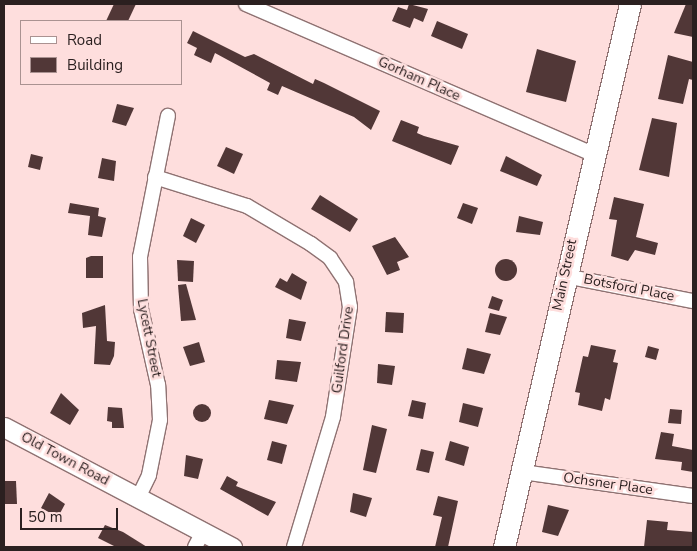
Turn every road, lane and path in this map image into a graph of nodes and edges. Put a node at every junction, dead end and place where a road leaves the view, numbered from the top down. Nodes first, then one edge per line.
1 (246, 4) edge
2 (630, 4) edge
3 (168, 116) dead end
4 (592, 154) junction
5 (155, 177) junction
6 (565, 276) junction
7 (693, 301) edge
8 (4, 427) edge
9 (522, 472) junction
10 (693, 496) edge
11 (138, 498) junction
12 (199, 540) edge
13 (232, 547) edge
14 (294, 547) edge
15 (504, 547) edge

1 - 4 street, Gorham Place
2 - 4 main road, Main Street
3 - 5 street, Lycett Street
4 - 6 main road, Main Street
5 - 11 street, Lycett Street
5 - 14 street, Guilford Drive
6 - 7 street, Botsford Place
6 - 9 main road, Main Street
8 - 11 main road, Old Town Road
9 - 10 street, Ochsner Place
9 - 15 main road, Main Street
11 - 12 main road, Old Town Road
12 - 13 main road, Old Town Road

